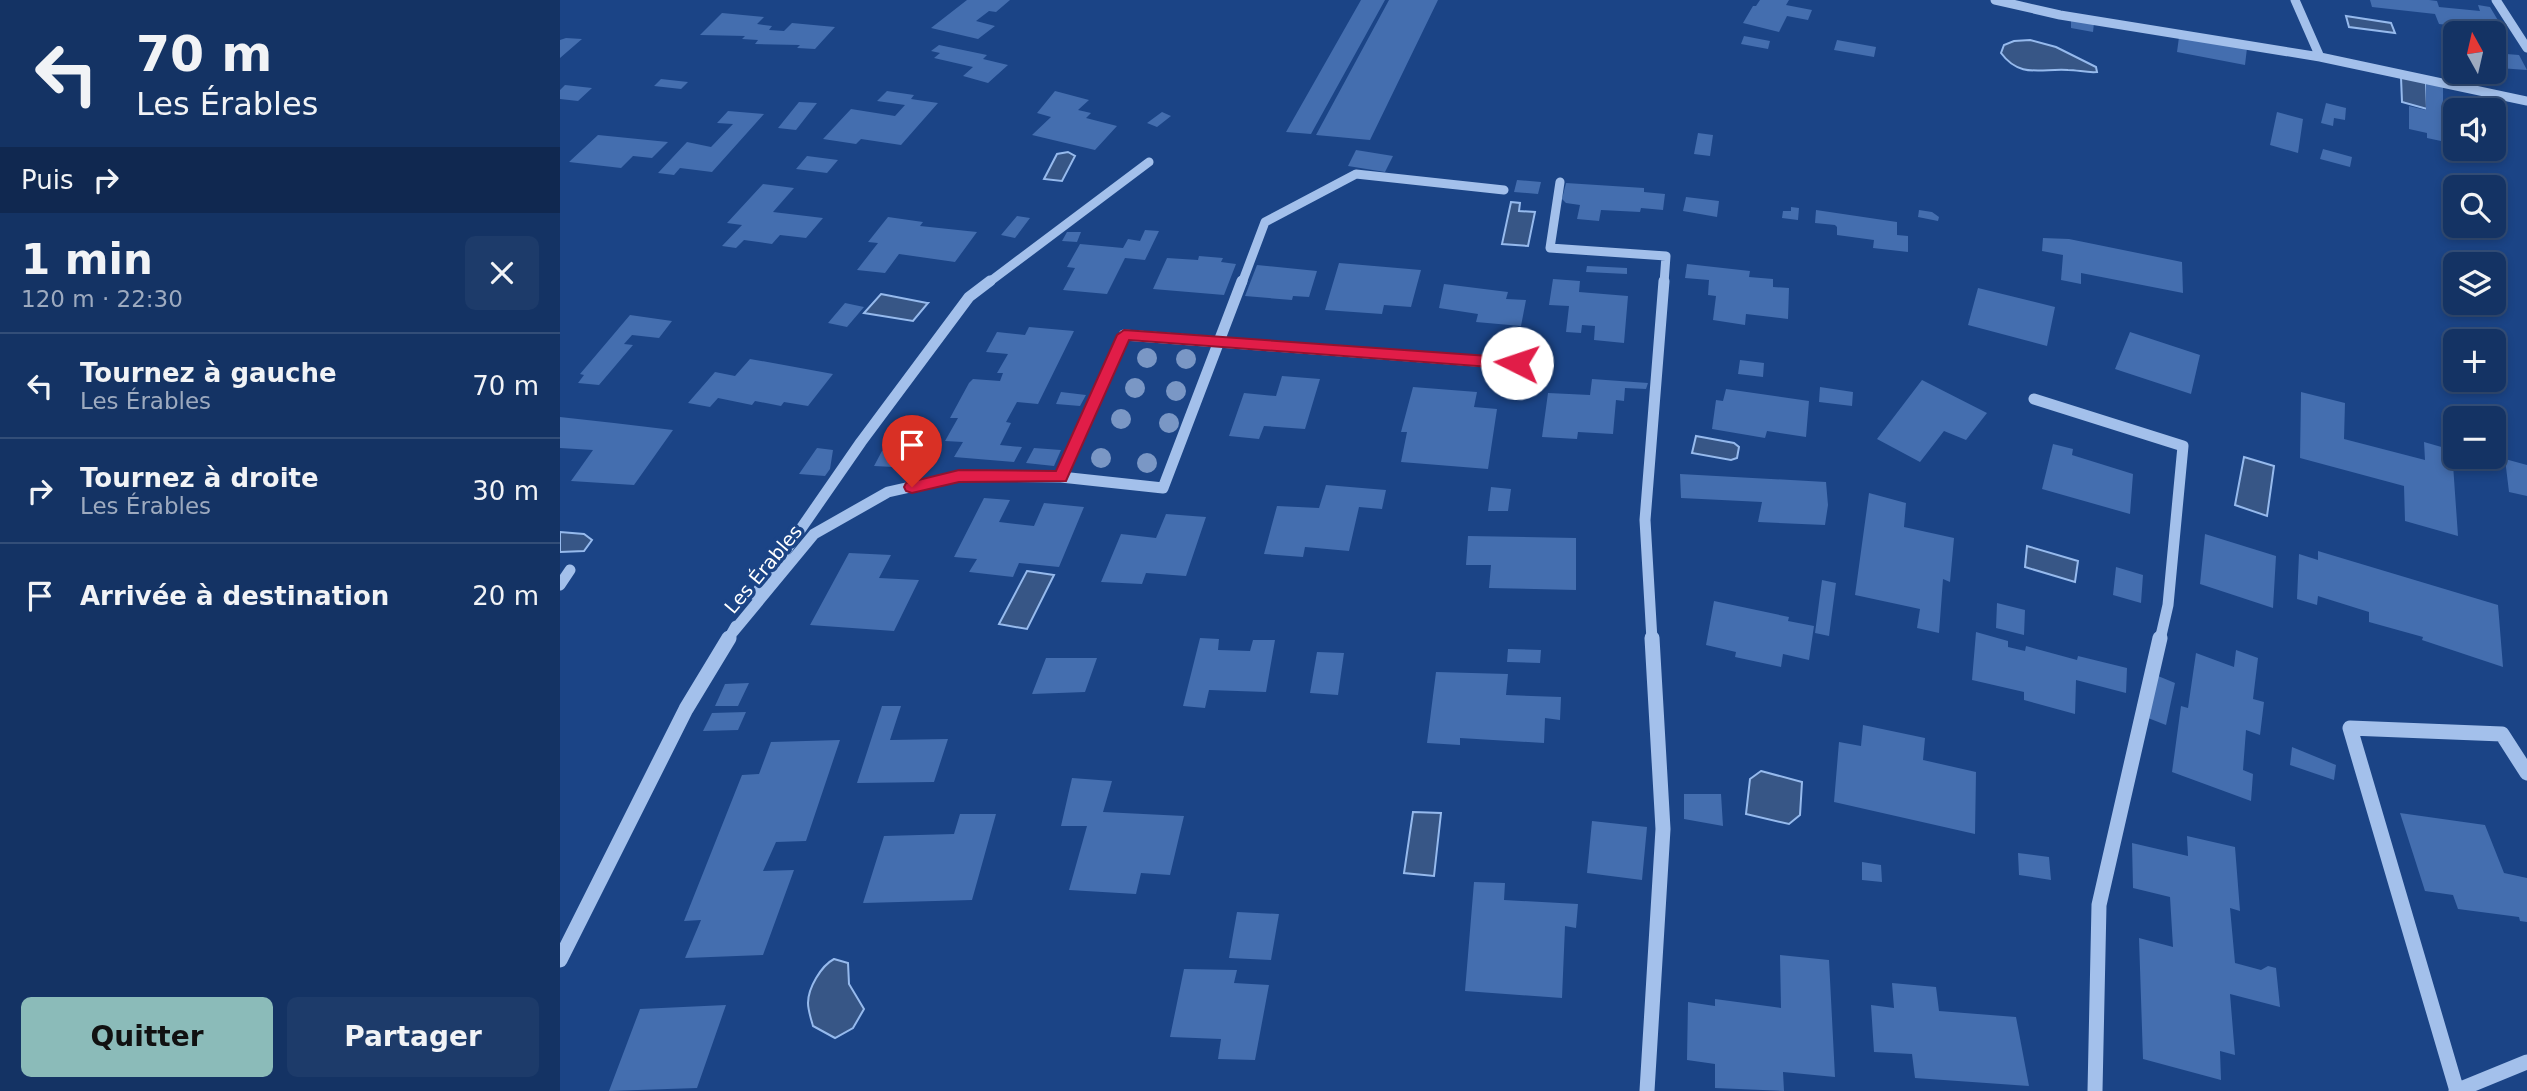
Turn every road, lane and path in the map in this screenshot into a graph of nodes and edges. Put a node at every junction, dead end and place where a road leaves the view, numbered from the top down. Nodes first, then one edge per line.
1 (1995, 0) edge
2 (2295, 0) edge
3 (2496, 0) edge
4 (2527, 48) edge
5 (2320, 57) junction
6 (2527, 101) edge
7 (1149, 162) dead end
8 (1560, 182) dead end
9 (1504, 190) dead end
10 (1220, 342) junction
11 (1517, 363) dead end
12 (2034, 399) dead end
13 (1061, 477) junction
14 (570, 570) dead end
15 (560, 585) edge
16 (733, 632) junction
17 (2527, 773) edge
18 (560, 960) edge
19 (2527, 1062) edge
20 (1647, 1091) edge
21 (2095, 1091) edge
22 (2457, 1091) edge

1 - 5 street
2 - 5 street
3 - 4 street
5 - 6 street
7 - 16 street
8 - 20 street
9 - 10 street
10 - 11 street
10 - 13 street
10 - 13 street, Les Érables
12 - 21 street
13 - 16 street, Les Érables
14 - 15 street
16 - 18 street
17 - 22 street
19 - 22 street

